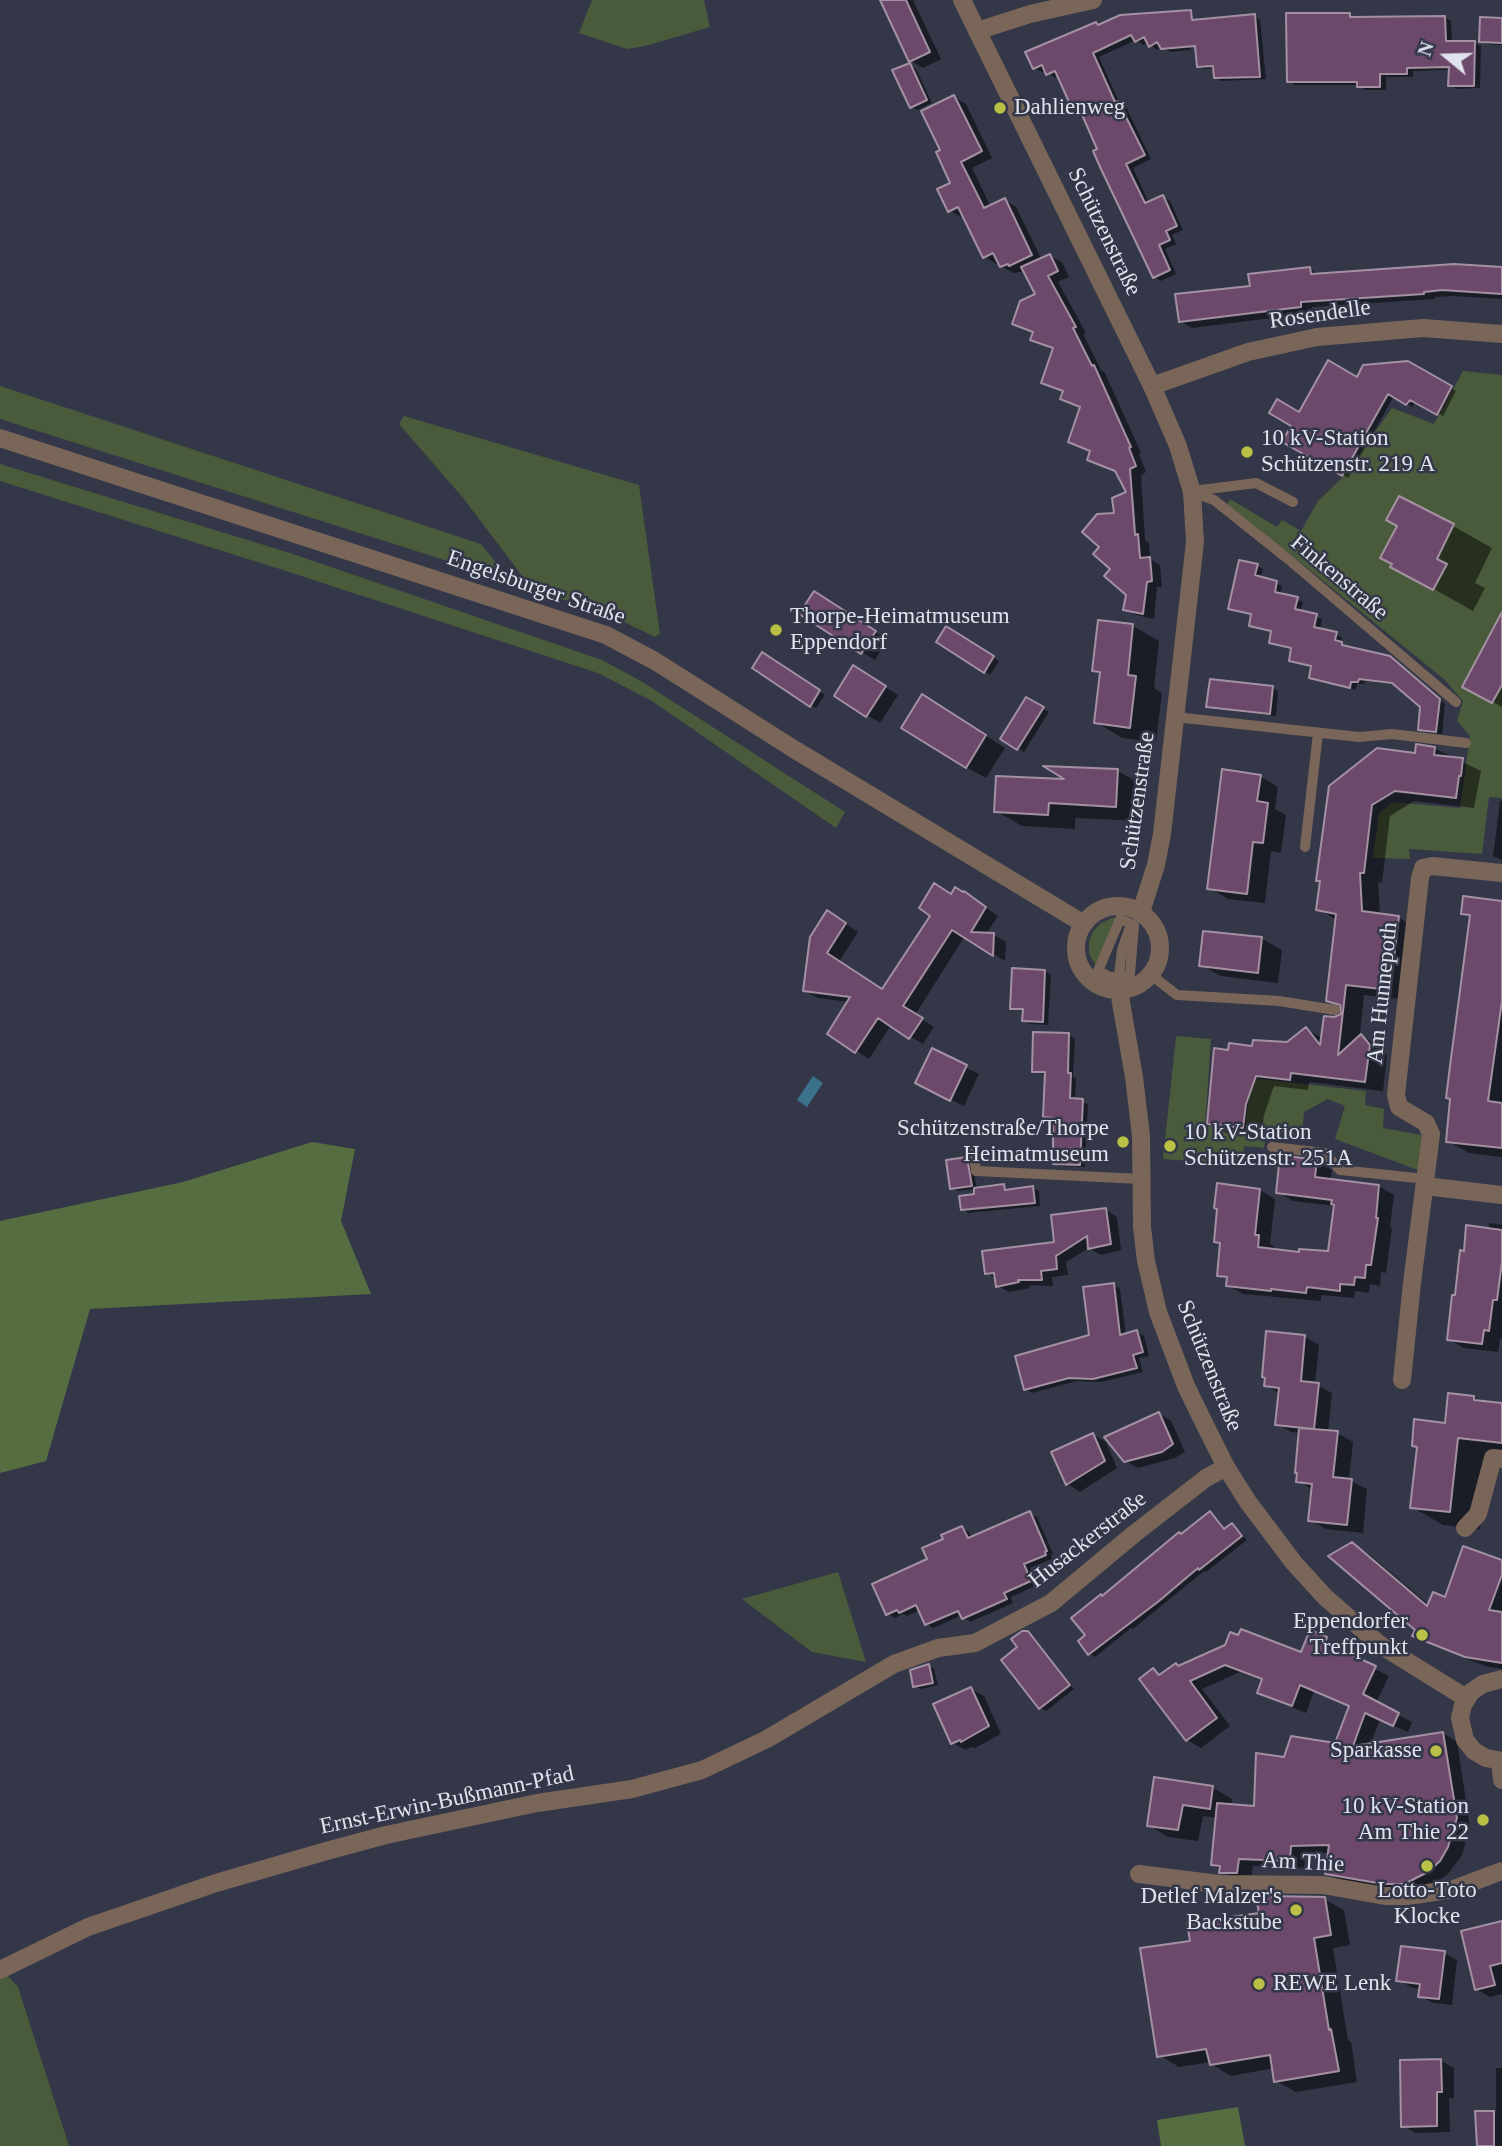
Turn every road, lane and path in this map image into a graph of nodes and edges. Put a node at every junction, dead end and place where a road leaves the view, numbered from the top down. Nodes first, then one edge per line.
1 (962, 0) edge
2 (1093, 0) edge
3 (978, 31) junction
4 (1502, 334) edge
5 (1152, 386) junction
6 (0, 438) edge
7 (1192, 492) junction
8 (1293, 502) dead end
9 (1455, 702) dead end
10 (1175, 717) junction
11 (1318, 733) junction
12 (1466, 743) dead end
13 (1306, 847) dead end
14 (1502, 873) edge
15 (1136, 918) junction
16 (1084, 924) junction
17 (1151, 975) junction
18 (1118, 984) junction
19 (1335, 1010) dead end
20 (1272, 1147) dead end
21 (973, 1150) dead end
22 (1141, 1179) junction
23 (1426, 1183) junction
24 (1502, 1195) edge
25 (1402, 1380) dead end
26 (1502, 1459) edge
27 (1226, 1467) junction
28 (1465, 1528) dead end
29 (894, 1664) joint
30 (1502, 1679) edge
31 (1466, 1698) junction
32 (1501, 1761) edge
33 (1502, 1780) edge
34 (1502, 1871) edge
35 (1139, 1874) dead end
36 (0, 1969) edge

1 - 3 street, Schützenstraße
2 - 3 street
3 - 5 street, Schützenstraße
4 - 5 street, Rosendelle
5 - 7 street, Schützenstraße
6 - 16 street, Engelsburger Straße
7 - 8 lane
7 - 9 lane, Finkenstraße
7 - 10 street, Schützenstraße
10 - 11 lane
10 - 15 street, Schützenstraße
11 - 12 lane
11 - 13 lane
14 - 23 street, Am Hunnepoth
15 - 16 street
15 - 17 street
15 - 18 lane, Schützenstraße
15 - 18 lane
16 - 18 street
17 - 18 street
17 - 19 lane
18 - 22 street, Schützenstraße
20 - 23 lane
21 - 22 lane
22 - 27 street, Schützenstraße
23 - 24 street
23 - 25 street, Am Hunnepoth
26 - 28 street
27 - 29 street, Husackerstraße
27 - 31 street, Schützenstraße
29 - 36 street, Ernst-Erwin-Bußmann-Pfad
30 - 31 street
31 - 32 street
32 - 33 street
34 - 35 street, Am Thie

